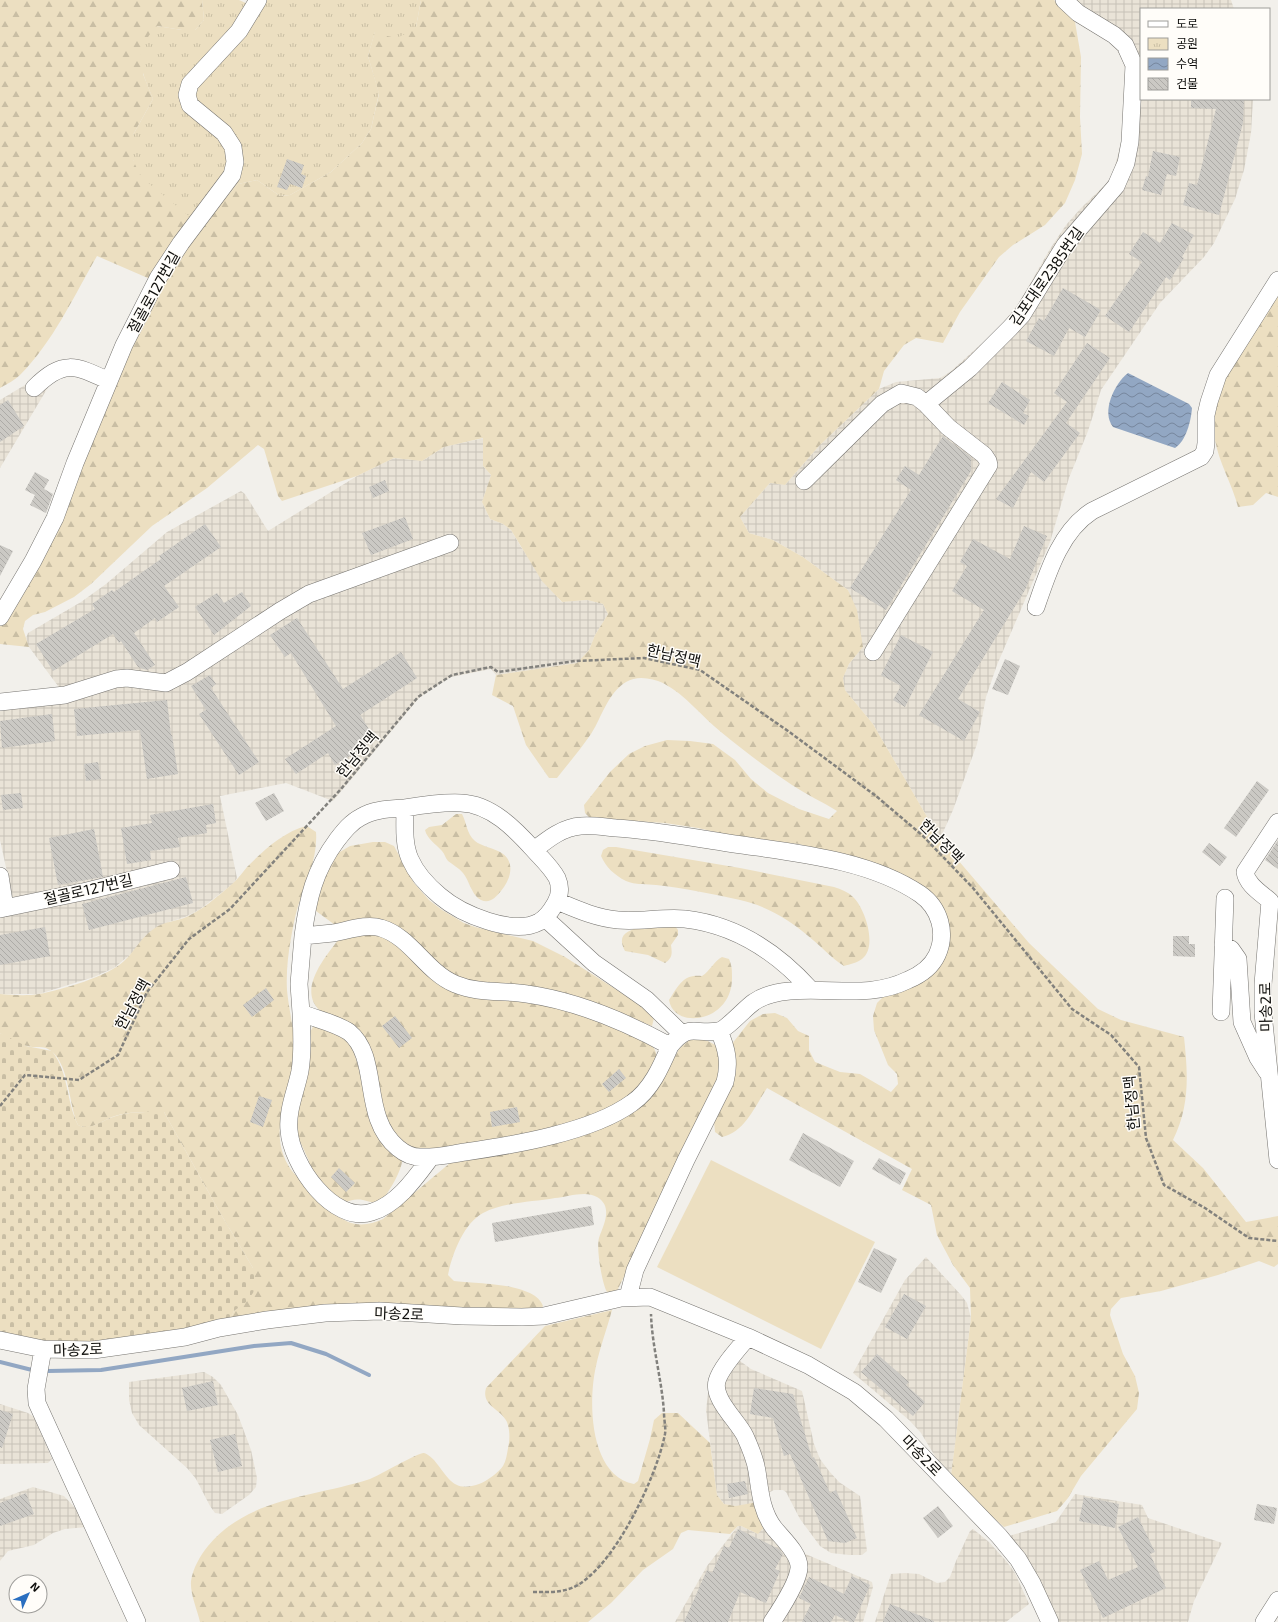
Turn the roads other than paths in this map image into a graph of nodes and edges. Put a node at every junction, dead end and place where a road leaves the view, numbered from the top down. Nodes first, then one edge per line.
1 (258, 0) edge
2 (1064, 0) edge
3 (1278, 280) edge
4 (109, 381) junction
5 (34, 388) dead end
6 (926, 404) junction
7 (804, 481) dead end
8 (450, 543) dead end
9 (1036, 606) dead end
10 (0, 616) edge
11 (873, 652) dead end
12 (0, 702) edge
13 (405, 808) junction
14 (1278, 822) edge
15 (534, 850) junction
16 (171, 870) dead end
17 (0, 876) edge
18 (1274, 896) edge
19 (1225, 898) dead end
20 (557, 901) junction
21 (3, 908) edge
22 (545, 918) junction
23 (302, 936) junction
24 (1223, 945) junction
25 (811, 990) junction
26 (1220, 1012) dead end
27 (301, 1013) junction
28 (719, 1031) junction
29 (682, 1034) junction
30 (670, 1046) junction
31 (1269, 1075) junction
32 (431, 1157) junction
33 (1278, 1160) edge
34 (628, 1297) junction
35 (748, 1336) junction
36 (0, 1340) edge
37 (43, 1350) junction
38 (1278, 1600) edge
39 (137, 1622) edge
40 (772, 1622) edge
41 (1050, 1622) edge
42 (1264, 1622) edge

1 - 4 street, 절골로127번길
2 - 6 street, 김포대로2385번길
3 - 9 street
4 - 5 street
4 - 10 street, 절골로127번길
6 - 7 street
6 - 11 street
8 - 12 street
13 - 15 street
13 - 22 street
13 - 23 street
14 - 18 street
15 - 20 street
15 - 25 street
16 - 21 street, 절골로127번길
17 - 21 street, 절골로127번길
18 - 31 street, 마송2로
19 - 24 street
20 - 22 street
20 - 25 street
22 - 29 street
23 - 27 street
23 - 30 street
24 - 26 street
24 - 31 street
25 - 28 street
27 - 32 street
27 - 32 street
28 - 29 street
28 - 34 street
29 - 30 street
30 - 32 street
31 - 33 street, 마송2로
34 - 35 street, 마송2로
34 - 37 street, 마송2로
35 - 40 street
35 - 41 street, 마송2로
36 - 37 street, 마송2로
37 - 39 street, 마송2로
38 - 42 street

